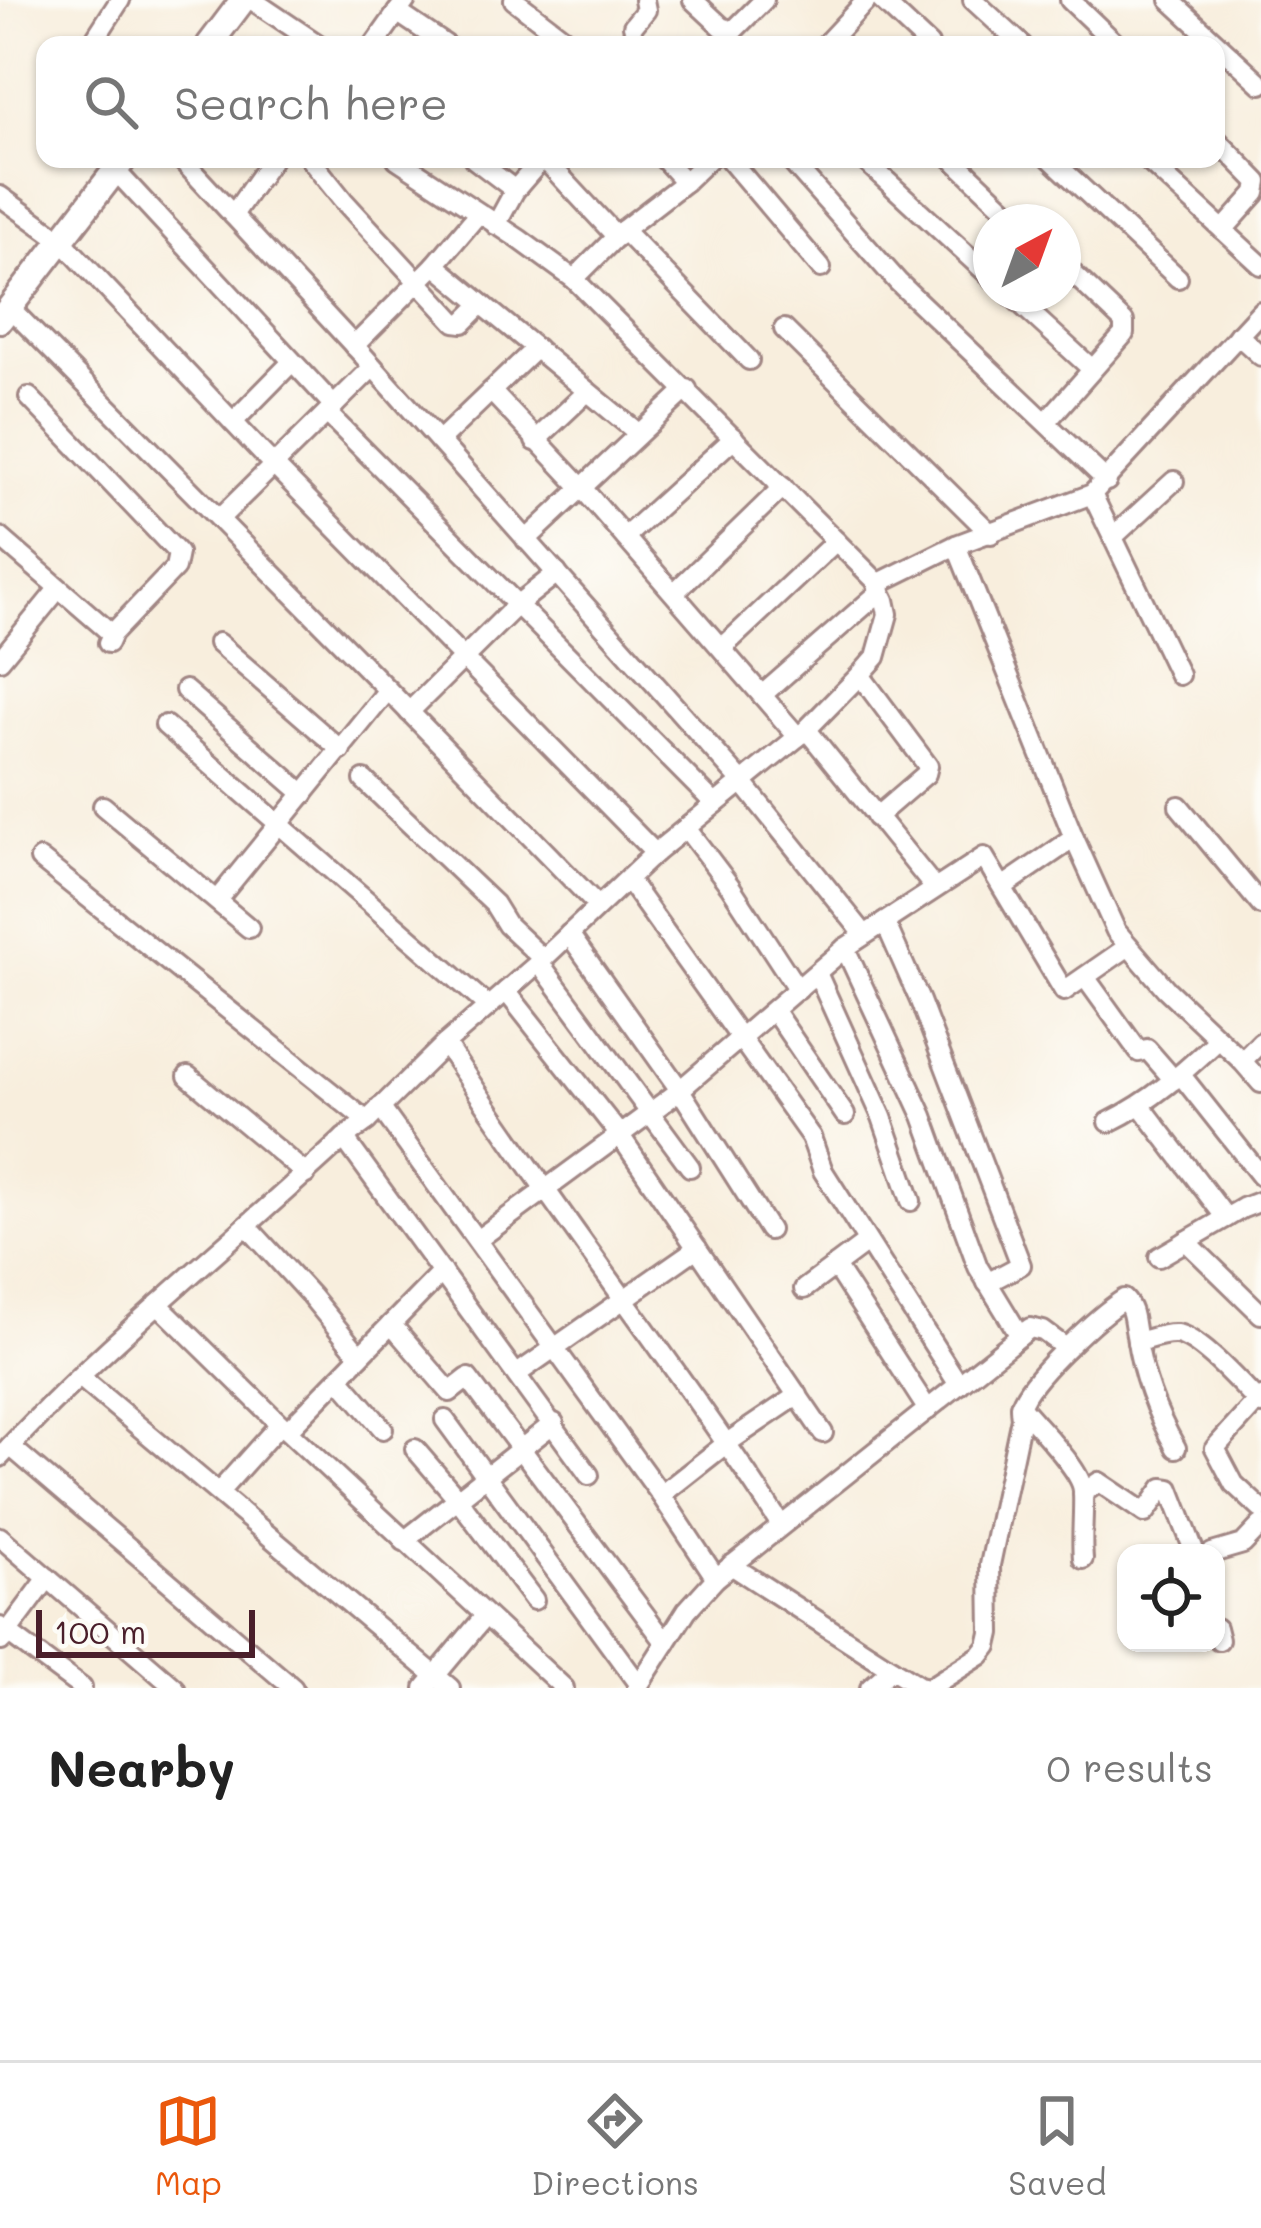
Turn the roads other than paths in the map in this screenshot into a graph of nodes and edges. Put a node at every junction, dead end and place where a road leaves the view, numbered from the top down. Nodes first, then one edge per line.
1 (120, 0) edge
2 (248, 0) edge
3 (514, 0) edge
4 (644, 0) edge
5 (692, 0) edge
6 (764, 0) edge
7 (867, 0) edge
8 (881, 0) edge
9 (973, 0) edge
10 (1070, 0) edge
11 (1170, 0) edge
12 (402, 6) edge
13 (633, 26) dead end
14 (97, 36) edge
15 (223, 36) edge
16 (305, 36) edge
17 (380, 36) edge
18 (436, 36) edge
19 (561, 36) edge
20 (835, 36) edge
21 (919, 36) edge
22 (1012, 36) edge
23 (1108, 36) edge
24 (1209, 36) edge
25 (1225, 51) edge
26 (1261, 84) edge
27 (1225, 148) edge
28 (117, 168) edge
29 (122, 168) edge
30 (189, 168) edge
31 (266, 168) edge
32 (318, 168) edge
33 (411, 168) edge
34 (486, 168) edge
35 (535, 168) edge
36 (552, 168) edge
37 (672, 168) edge
38 (700, 168) edge
39 (737, 168) edge
40 (796, 168) edge
41 (872, 168) edge
42 (962, 168) edge
43 (1061, 168) edge
44 (1156, 168) edge
45 (685, 182) junction
46 (515, 190) junction
47 (0, 196) edge
48 (1000, 204) edge
49 (233, 215) junction
50 (488, 220) junction
51 (1223, 230) junction
52 (620, 234) junction
53 (61, 240) junction
54 (973, 261) edge
55 (435, 265) junction
56 (1261, 265) edge
57 (820, 268) dead end
58 (1178, 278) dead end
59 (574, 279) junction
60 (1081, 281) edge
61 (418, 282) junction
62 (482, 304) junction
63 (1261, 310) edge
64 (1030, 312) edge
65 (5, 313) edge
66 (784, 329) dead end
67 (1238, 334) junction
68 (355, 346) junction
69 (536, 348) junction
70 (1261, 356) edge
71 (749, 359) dead end
72 (292, 363) junction
73 (373, 367) junction
74 (1092, 369) junction
75 (687, 389) junction
76 (490, 391) junction
77 (587, 392) junction
78 (29, 397) dead end
79 (330, 409) junction
80 (1047, 421) junction
81 (232, 422) junction
82 (638, 433) junction
83 (734, 438) junction
84 (439, 441) junction
85 (536, 441) junction
86 (274, 465) junction
87 (1174, 481) dead end
88 (783, 487) junction
89 (1100, 488) junction
90 (584, 489) junction
91 (219, 519) junction
92 (991, 534) junction
93 (1114, 536) junction
94 (0, 537) edge
95 (626, 537) junction
96 (526, 540) junction
97 (836, 541) junction
98 (956, 545) junction
99 (557, 573) junction
100 (879, 588) junction
101 (58, 589) junction
102 (674, 593) junction
103 (518, 604) junction
104 (218, 644) dead end
105 (722, 648) junction
106 (465, 658) junction
107 (0, 660) edge
108 (860, 675) junction
109 (1179, 675) dead end
110 (184, 690) dead end
111 (388, 690) junction
112 (762, 695) junction
113 (409, 712) junction
114 (165, 725) dead end
115 (802, 734) junction
116 (340, 750) junction
117 (364, 780) dead end
118 (742, 782) junction
119 (304, 794) junction
120 (715, 805) junction
121 (103, 806) dead end
122 (1179, 806) dead end
123 (876, 817) junction
124 (279, 824) junction
125 (686, 828) junction
126 (1074, 838) junction
127 (655, 853) junction
128 (40, 859) dead end
129 (628, 880) junction
130 (1004, 886) junction
131 (934, 887) junction
132 (217, 900) junction
133 (1261, 905) edge
134 (598, 906) junction
135 (885, 922) junction
136 (249, 928) dead end
137 (569, 934) junction
138 (865, 934) junction
139 (1129, 946) junction
140 (845, 948) junction
141 (541, 961) junction
142 (817, 973) junction
143 (1085, 977) junction
144 (798, 990) junction
145 (506, 991) junction
146 (488, 1006) junction
147 (774, 1012) junction
148 (742, 1038) junction
149 (1219, 1039) junction
150 (1261, 1042) edge
151 (446, 1044) junction
152 (1242, 1061) junction
153 (188, 1076) dead end
154 (1178, 1077) junction
155 (1261, 1083) edge
156 (680, 1090) junction
157 (1141, 1106) junction
158 (650, 1112) junction
159 (374, 1114) junction
160 (845, 1115) dead end
161 (1109, 1122) dead end
162 (619, 1134) junction
163 (344, 1138) junction
164 (690, 1167) dead end
165 (306, 1174) junction
166 (1261, 1176) edge
167 (545, 1189) junction
168 (911, 1202) dead end
169 (1257, 1207) edge
170 (1226, 1218) junction
171 (247, 1226) junction
172 (769, 1230) dead end
173 (477, 1240) junction
174 (1186, 1241) junction
175 (867, 1242) junction
176 (697, 1248) junction
177 (1159, 1257) dead end
178 (835, 1266) junction
179 (442, 1272) junction
180 (987, 1283) junction
181 (804, 1289) dead end
182 (625, 1298) junction
183 (158, 1304) junction
184 (1261, 1314) edge
185 (391, 1324) junction
186 (1020, 1336) junction
187 (1137, 1342) junction
188 (1066, 1348) junction
189 (555, 1349) junction
190 (359, 1357) junction
191 (517, 1374) junction
192 (80, 1377) junction
193 (339, 1378) junction
194 (959, 1385) junction
195 (798, 1395) junction
196 (1260, 1401) edge
197 (1020, 1406) junction
198 (928, 1411) junction
199 (445, 1420) dead end
200 (554, 1423) junction
201 (284, 1427) junction
202 (383, 1430) dead end
203 (824, 1432) dead end
204 (727, 1442) junction
205 (6, 1445) edge
206 (1176, 1448) dead end
207 (415, 1449) dead end
208 (521, 1449) junction
209 (589, 1474) dead end
210 (487, 1476) junction
211 (219, 1492) junction
212 (1083, 1493) junction
213 (661, 1496) junction
214 (458, 1498) junction
215 (1261, 1509) edge
216 (781, 1525) junction
217 (1261, 1525) edge
218 (0, 1538) edge
219 (404, 1541) junction
220 (1191, 1544) edge
221 (1225, 1549) edge
222 (1083, 1559) dead end
223 (724, 1572) junction
224 (48, 1578) junction
225 (534, 1600) dead end
226 (485, 1616) junction
227 (2, 1634) edge
228 (666, 1643) junction
229 (892, 1669) junction
230 (437, 1684) edge
231 (638, 1687) edge
232 (82, 1688) edge
233 (175, 1688) edge
234 (293, 1688) edge
235 (564, 1688) edge
236 (870, 1688) edge

1 - 14 street
2 - 15 street
2 - 16 street
3 - 19 street
4 - 13 street
5 - 6 street
7 - 20 street
8 - 21 street
9 - 22 street
10 - 23 street
11 - 24 street
12 - 17 street
12 - 18 street
25 - 26 street
27 - 51 street
28 - 53 street
29 - 72 street
30 - 49 street
31 - 49 street
32 - 61 street
33 - 50 street
34 - 46 street
35 - 46 street
36 - 52 street
37 - 45 street
38 - 45 street
39 - 57 street
40 - 80 street
41 - 54 street
42 - 48 street
43 - 58 street
44 - 51 street
45 - 52 street
46 - 50 street
47 - 53 street
49 - 68 street
50 - 55 street
50 - 59 street
51 - 56 street
52 - 59 street
52 - 71 street
53 - 65 street
53 - 81 street
55 - 61 street
55 - 62 street
59 - 75 street
60 - 74 street
61 - 62 street
61 - 68 street
62 - 69 street
63 - 67 street
64 - 74 street
65 - 91 street
66 - 92 street
67 - 70 street
67 - 89 street
68 - 73 street
69 - 76 street
69 - 77 street
72 - 79 street
72 - 81 street
73 - 79 street
73 - 84 street
74 - 80 street
75 - 82 street
75 - 83 street
76 - 84 street
76 - 85 street
77 - 82 street
77 - 85 street
78 - 101 street
79 - 86 street
79 - 103 street
80 - 89 street
81 - 86 street
82 - 90 street
83 - 88 street
83 - 95 street
84 - 96 street
85 - 90 street
86 - 91 street
86 - 106 street
87 - 93 street
88 - 97 street
88 - 102 street
89 - 92 street
89 - 93 street
90 - 95 street
90 - 96 street
91 - 111 street
92 - 98 street
93 - 109 street
94 - 101 street
95 - 102 street
96 - 99 street
97 - 100 street
97 - 105 street
98 - 100 street
98 - 126 street
99 - 103 street
99 - 118 street
100 - 108 street
100 - 112 street
101 - 107 street
102 - 105 street
103 - 106 street
103 - 120 street
104 - 116 street
105 - 112 street
106 - 113 street
106 - 127 street
108 - 115 street
108 - 123 street
110 - 119 street
111 - 113 street
111 - 116 street
112 - 115 street
113 - 134 street
114 - 124 street
115 - 118 street
115 - 123 street
116 - 119 street
117 - 141 street
118 - 120 street
118 - 138 street
119 - 124 street
120 - 125 street
121 - 132 street
122 - 133 street
123 - 131 street
124 - 132 street
124 - 146 street
125 - 127 street
125 - 144 street
126 - 130 street
126 - 139 street
127 - 129 street
128 - 159 street
129 - 134 street
129 - 148 street
130 - 131 street
130 - 143 street
131 - 135 street
132 - 136 street
134 - 137 street
135 - 138 street
135 - 180 street
137 - 141 street
137 - 156 street
138 - 140 street
139 - 143 street
139 - 149 street
140 - 142 street
140 - 180 street
141 - 145 street
141 - 158 street
142 - 144 street
142 - 168 street
143 - 154 street
144 - 147 street
145 - 146 street
145 - 162 street
146 - 151 street
147 - 148 street
147 - 160 street
148 - 156 street
148 - 175 street
149 - 152 street
149 - 154 street
150 - 152 street
151 - 159 street
151 - 167 street
152 - 155 street
153 - 165 street
154 - 157 street
154 - 166 street
156 - 158 street
156 - 172 street
157 - 161 street
157 - 170 street
158 - 162 street
158 - 164 street
159 - 163 street
159 - 173 street
162 - 167 street
162 - 176 street
163 - 165 street
163 - 179 street
165 - 171 street
167 - 173 street
167 - 182 street
169 - 170 street
170 - 174 street
171 - 183 street
171 - 190 street
173 - 189 street
174 - 177 street
174 - 184 street
175 - 178 street
175 - 194 street
176 - 182 street
176 - 195 street
178 - 181 street
178 - 198 street
179 - 185 street
179 - 191 street
180 - 186 street
182 - 189 street
182 - 204 street
183 - 192 street
183 - 201 street
185 - 190 street
185 - 208 street
186 - 188 street
186 - 194 street
187 - 188 street
187 - 196 street
187 - 206 street
188 - 197 street
189 - 191 street
189 - 213 street
190 - 193 street
191 - 200 street
192 - 205 street
192 - 211 street
193 - 201 street
193 - 202 street
194 - 198 street
195 - 203 street
195 - 204 street
196 - 215 street
197 - 212 street
197 - 229 street
198 - 216 street
199 - 210 street
200 - 208 street
200 - 209 street
201 - 211 street
201 - 219 street
204 - 213 street
204 - 216 street
205 - 234 street
207 - 214 street
208 - 210 street
208 - 228 street
210 - 214 street
210 - 231 street
211 - 230 street
212 - 220 street
212 - 222 street
213 - 223 street
214 - 219 street
214 - 225 street
216 - 223 street
217 - 221 street
218 - 224 street
219 - 226 street
223 - 228 street
223 - 229 street
224 - 227 street
224 - 233 street
226 - 230 street
226 - 235 street
227 - 232 street
228 - 231 street
229 - 236 street

